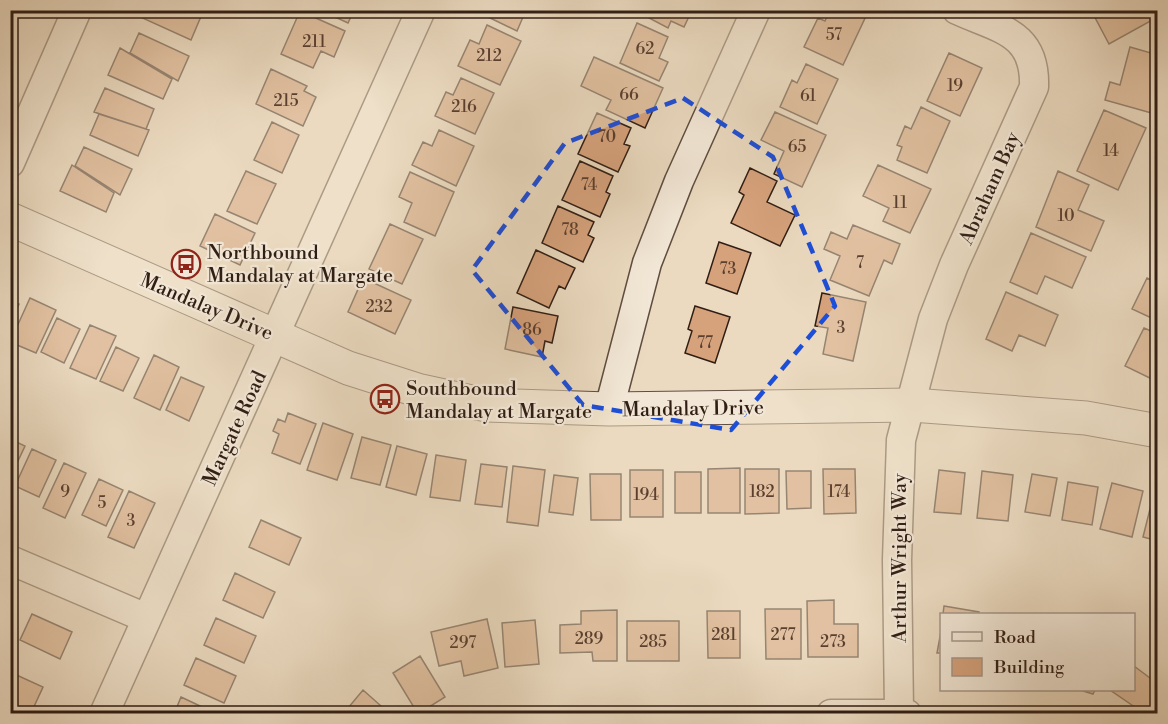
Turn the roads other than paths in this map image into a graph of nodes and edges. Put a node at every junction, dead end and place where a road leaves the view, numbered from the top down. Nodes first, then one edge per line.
1 (77, 10) edge
2 (421, 10) edge
3 (756, 10) edge
4 (957, 10) edge
5 (10, 163) edge
6 (10, 219) edge
7 (276, 336) junction
8 (912, 405) junction
9 (609, 409) junction
10 (1158, 431) edge
11 (10, 560) edge
12 (146, 618) junction
13 (903, 713) edge
14 (104, 714) edge
15 (831, 714) edge

1 - 5 street
2 - 7 street, Margate Road
3 - 9 street
4 - 8 street, Abraham Bay
6 - 7 street, Mandalay Drive
7 - 9 street, Mandalay Drive
7 - 12 street, Margate Road
8 - 9 street, Mandalay Drive
8 - 10 street, Mandalay Drive
8 - 13 street, Arthur Wright Way
11 - 12 street
12 - 14 street, Margate Road
13 - 15 street

